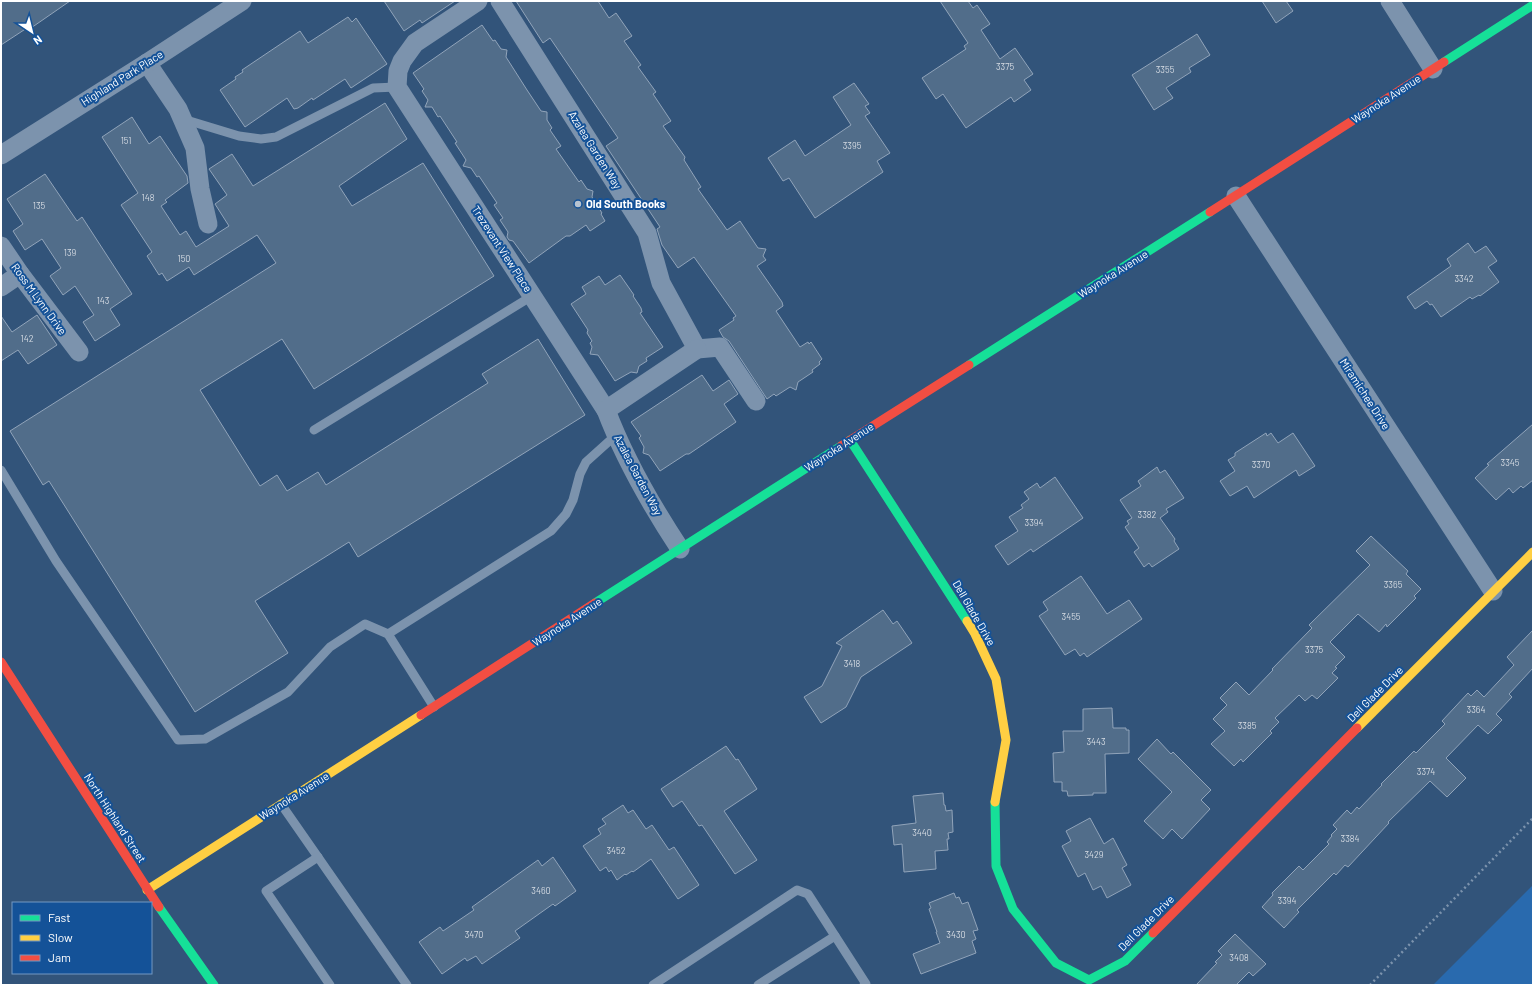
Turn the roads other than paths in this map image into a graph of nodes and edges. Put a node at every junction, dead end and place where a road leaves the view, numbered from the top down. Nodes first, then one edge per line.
1 (242, 1) edge
2 (478, 1) edge
3 (500, 1) edge
4 (1390, 1) edge
5 (1533, 5) edge
6 (147, 63) junction
7 (1433, 69) junction
8 (397, 87) junction
9 (182, 119) junction
10 (1, 155) edge
11 (1236, 196) junction
12 (208, 224) dead end
13 (1, 246) edge
14 (20, 274) junction
15 (1, 287) edge
16 (532, 296) junction
17 (697, 349) junction
18 (78, 352) dead end
19 (756, 401) dead end
20 (606, 410) junction
21 (314, 430) dead end
22 (616, 435) junction
23 (850, 440) junction
24 (1, 470) edge
25 (680, 549) junction
26 (1533, 552) edge
27 (1493, 591) junction
28 (388, 634) junction
29 (1, 662) edge
30 (434, 707) junction
31 (281, 804) junction
32 (318, 857) junction
33 (147, 890) junction
34 (835, 936) junction
35 (212, 984) edge
36 (330, 985) edge
37 (407, 985) edge
38 (653, 985) edge
39 (758, 985) edge
40 (866, 985) edge

1 - 6 street, Highland Park Place
2 - 8 street
3 - 17 street, Azalea Garden Way
4 - 7 street
5 - 7 street, Waynoka Avenue
6 - 9 street
6 - 10 street, Highland Park Place
7 - 11 street, Waynoka Avenue
8 - 9 lane
8 - 16 street, Trezevant View Place
9 - 12 street
11 - 23 street, Waynoka Avenue
11 - 27 street, Miramichee Drive
13 - 14 street, Ross M Lynn Drive
14 - 15 street
14 - 18 street, Ross M Lynn Drive
16 - 20 street, Trezevant View Place
16 - 21 lane
17 - 19 street
17 - 20 street
20 - 22 street, Azalea Garden Way
22 - 25 street, Azalea Garden Way
22 - 28 lane
23 - 25 street, Waynoka Avenue
23 - 27 street, Dell Glade Drive
24 - 28 lane
25 - 30 street, Waynoka Avenue
26 - 27 street, Dell Glade Drive
28 - 30 lane
29 - 33 street, North Highland Street
30 - 31 street, Waynoka Avenue
31 - 32 lane
31 - 33 street, Waynoka Avenue
32 - 36 lane
32 - 37 lane
33 - 35 street, North Highland Street
34 - 38 lane
34 - 39 lane
34 - 40 lane

